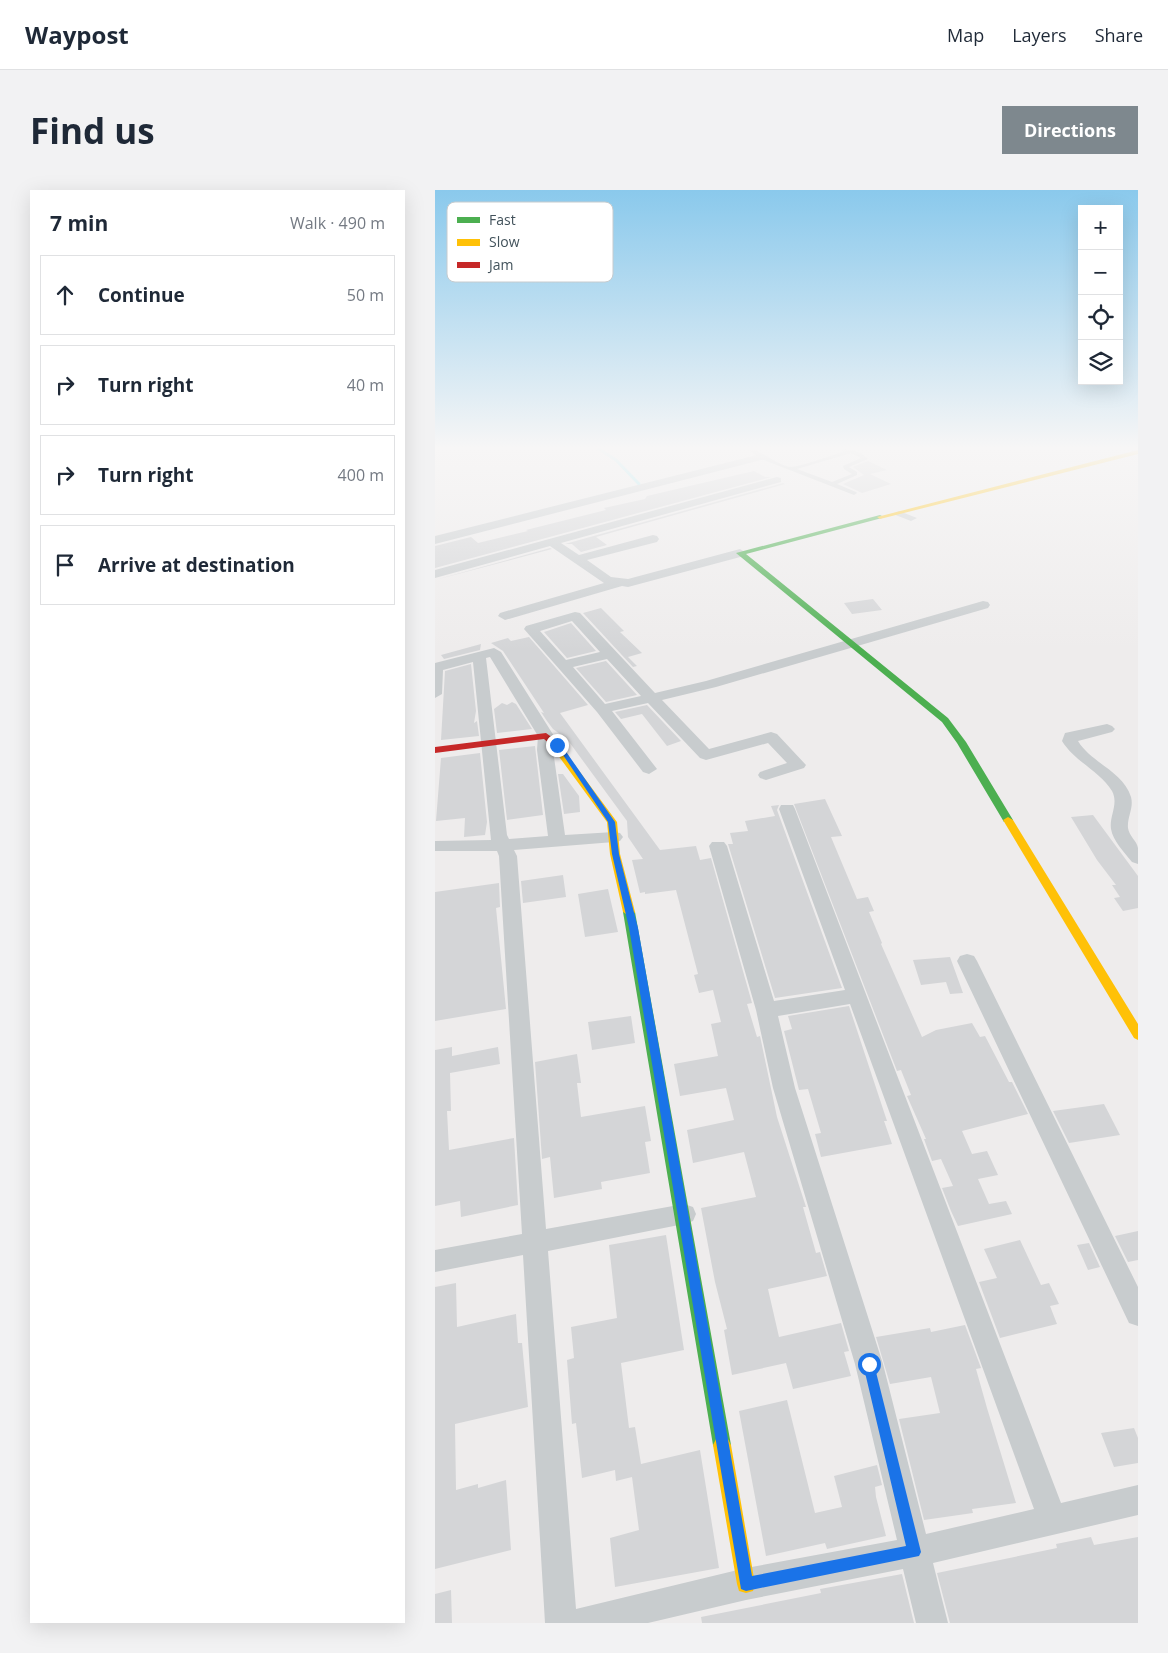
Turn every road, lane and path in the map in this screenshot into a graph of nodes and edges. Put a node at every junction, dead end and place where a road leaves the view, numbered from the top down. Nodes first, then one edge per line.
1 (522, 516) edge
2 (647, 516) edge
3 (891, 516) edge
4 (905, 516) edge
5 (911, 518) dead end
6 (653, 539) dead end
7 (435, 540) edge
8 (552, 542) junction
9 (740, 553) junction
10 (577, 559) junction
11 (435, 574) edge
12 (618, 583) junction
13 (983, 605) dead end
14 (505, 616) dead end
15 (850, 642) junction
16 (609, 654) junction
17 (479, 656) junction
18 (564, 665) junction
19 (435, 694) edge
20 (652, 697) junction
21 (602, 709) junction
22 (1107, 729) dead end
23 (547, 736) junction
24 (489, 743) junction
25 (435, 750) edge
26 (649, 769) dead end
27 (766, 775) dead end
28 (787, 809) dead end
29 (614, 836) junction
30 (557, 842) junction
31 (503, 845) junction
32 (435, 846) edge
33 (718, 846) dead end
34 (1138, 858) edge
35 (967, 961) dead end
36 (858, 995) junction
37 (766, 1010) junction
38 (1138, 1035) edge
39 (684, 1214) junction
40 (535, 1241) junction
41 (435, 1261) edge
42 (1138, 1314) edge
43 (1138, 1500) edge
44 (1053, 1520) junction
45 (914, 1552) junction
46 (746, 1584) junction
47 (561, 1623) edge
48 (581, 1623) edge
49 (932, 1623) edge

1 - 7 street
2 - 8 street
3 - 9 street
4 - 5 street
6 - 10 street
8 - 10 street
8 - 11 street
9 - 12 street
9 - 15 street
10 - 12 street
12 - 14 street
13 - 15 street
15 - 20 street
15 - 38 street
16 - 18 street
16 - 18 street
16 - 20 street
17 - 19 street
17 - 23 street
17 - 24 street
18 - 21 street
20 - 21 street
20 - 27 street
21 - 26 street
22 - 34 street
23 - 24 street
23 - 29 street
23 - 30 street
24 - 25 street
24 - 31 street
28 - 36 street
29 - 30 street
29 - 39 street
30 - 31 street
31 - 32 street
31 - 40 street
33 - 37 street
35 - 42 street
36 - 37 street
36 - 44 street
37 - 45 street
39 - 40 street
39 - 46 street
40 - 41 street
40 - 47 street
43 - 44 street
44 - 45 street
45 - 46 street
45 - 49 street
46 - 48 street

